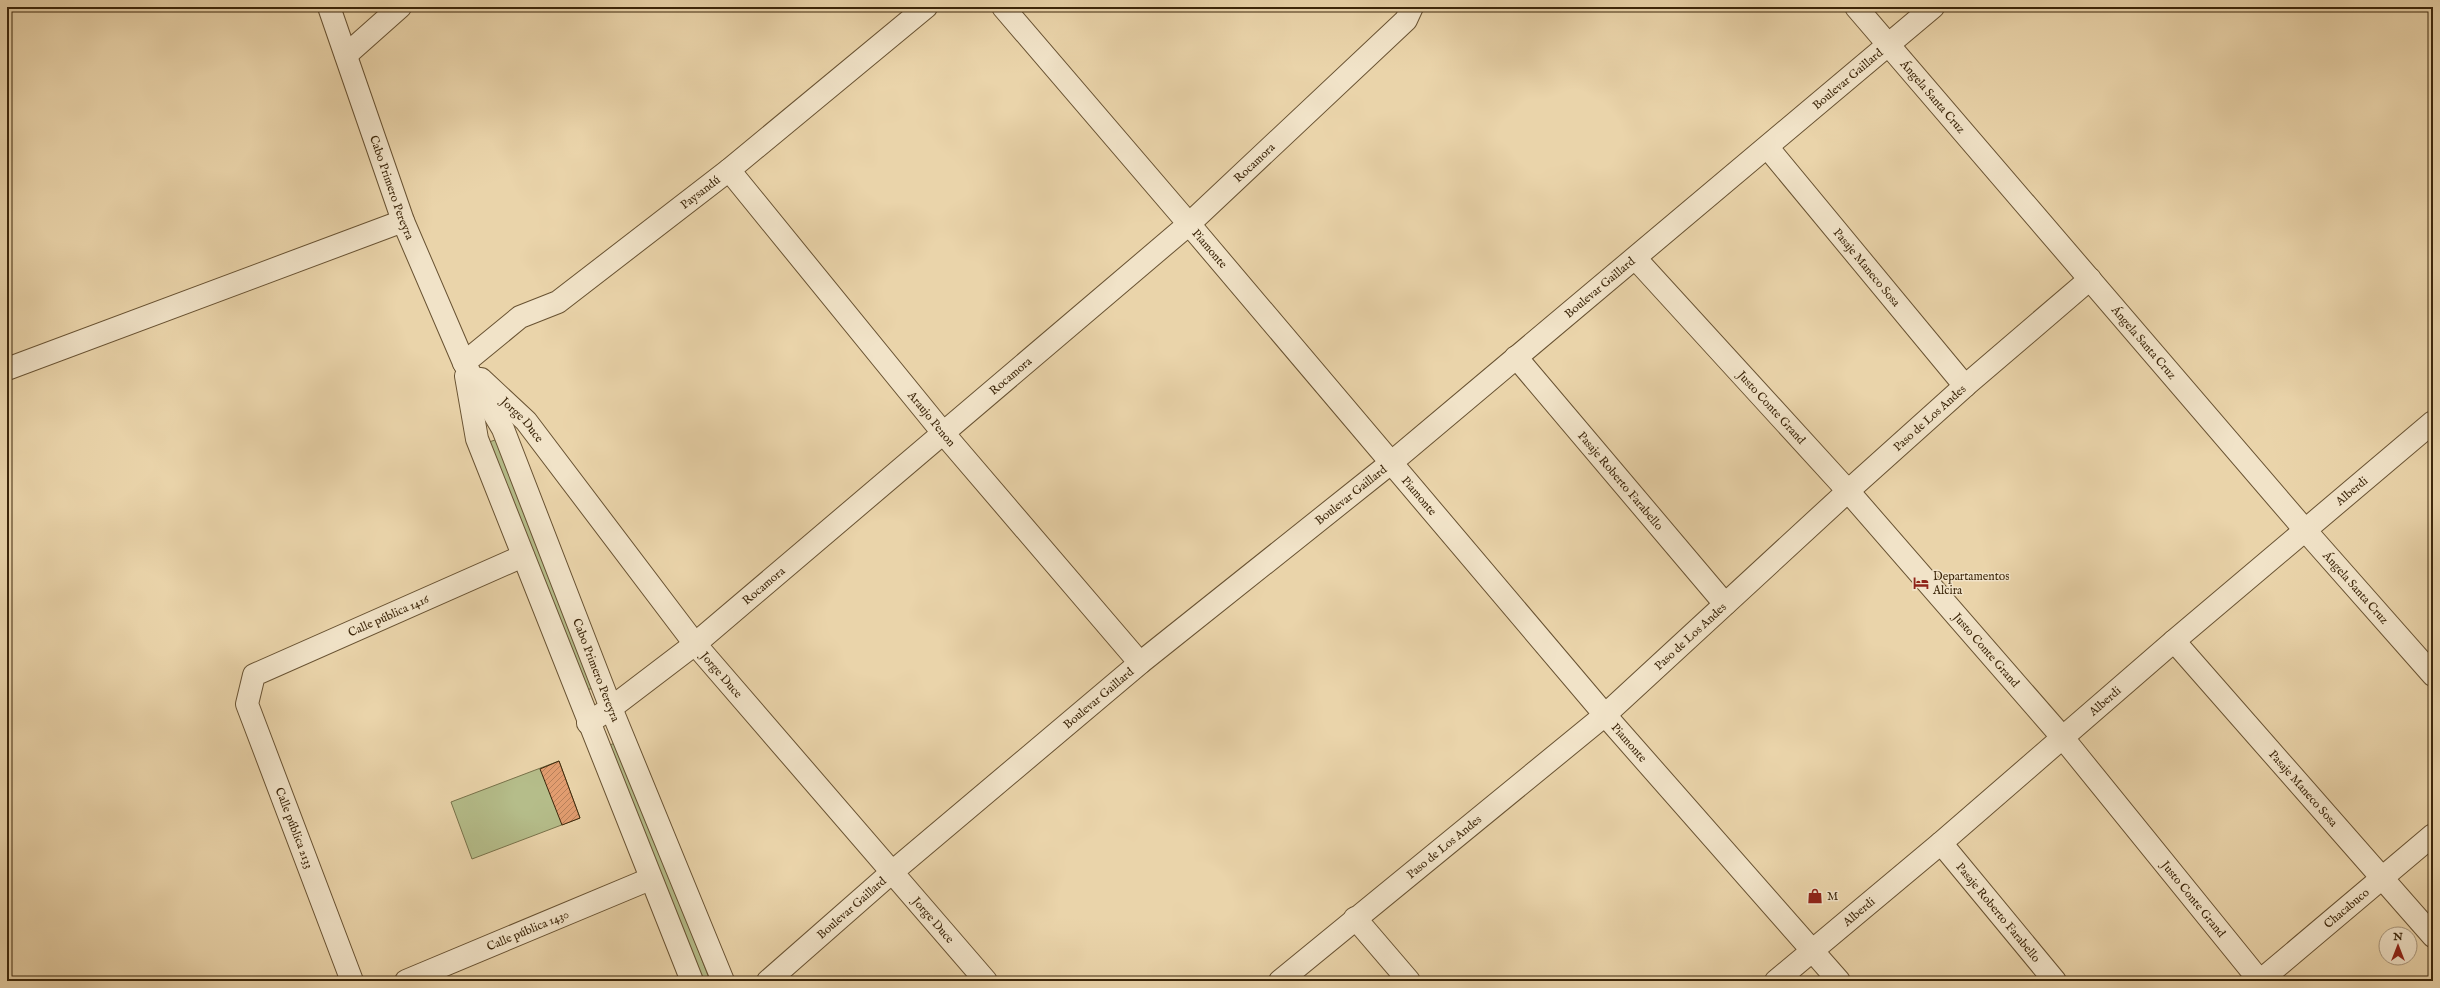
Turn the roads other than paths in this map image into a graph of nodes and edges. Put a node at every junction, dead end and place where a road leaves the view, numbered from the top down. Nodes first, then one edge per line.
1 (329, 7) edge
2 (400, 7) edge
3 (926, 7) edge
4 (1003, 7) edge
5 (1412, 7) edge
6 (1856, 7) edge
7 (1933, 7) edge
8 (1890, 46) junction
9 (346, 55) junction
10 (1768, 148) junction
11 (729, 170) junction
12 (403, 221) junction
13 (1189, 224) junction
14 (1636, 259) junction
15 (2090, 279) junction
16 (1516, 357) junction
17 (464, 363) junction
18 (7, 369) edge
19 (1965, 386) junction
20 (2433, 422) edge
21 (944, 434) junction
22 (1392, 462) junction
23 (1848, 490) junction
24 (2305, 530) junction
25 (523, 556) junction
26 (1725, 604) junction
27 (2174, 641) junction
28 (695, 644) junction
29 (1140, 663) junction
30 (254, 675) joint
31 (2433, 675) edge
32 (611, 708) junction
33 (1605, 715) junction
34 (588, 722) junction
35 (2063, 738) junction
36 (2433, 835) edge
37 (1941, 843) junction
38 (891, 873) junction
39 (2382, 878) junction
40 (650, 879) junction
41 (1355, 918) junction
42 (2433, 936) edge
43 (1813, 950) junction
44 (352, 981) edge
45 (406, 981) edge
46 (692, 981) edge
47 (723, 981) edge
48 (768, 981) edge
49 (986, 981) edge
50 (1280, 981) edge
51 (1409, 981) edge
52 (1776, 981) edge
53 (1839, 981) edge
54 (2055, 981) edge
55 (2260, 981) edge

1 - 9 street, Cabo Primero Pereyra
2 - 9 street
3 - 11 street, Paysandú
4 - 13 street, Piamonte
5 - 13 street, Rocamora
6 - 8 street, Ángela Santa Cruz
7 - 8 street, Boulevar Gaillard
8 - 10 street, Boulevar Gaillard
8 - 15 street, Ángela Santa Cruz
9 - 12 street, Cabo Primero Pereyra
10 - 14 street, Boulevar Gaillard
10 - 19 street, Pasaje Maneco Sosa
11 - 17 street, Paysandú
11 - 21 street, Araujo Penon
12 - 17 street, Cabo Primero Pereyra
12 - 18 street
13 - 21 street, Rocamora
13 - 22 street, Piamonte
14 - 16 street, Boulevar Gaillard
14 - 23 street, Justo Conte Grand
15 - 19 street, Paso de Los Andes
15 - 24 street, Ángela Santa Cruz
16 - 22 street, Boulevar Gaillard
16 - 26 street, Pasaje Roberto Farabello
17 - 25 street, Cabo Primero Pereyra
17 - 28 street, Jorge Duce
17 - 32 street, Cabo Primero Pereyra
19 - 23 street, Paso de Los Andes
20 - 24 street, Alberdi
21 - 28 street, Rocamora
21 - 29 street, Araujo Penon
22 - 29 street, Boulevar Gaillard
22 - 33 street, Piamonte
23 - 26 street, Paso de Los Andes
23 - 35 street, Justo Conte Grand
24 - 27 street, Alberdi
24 - 31 street, Ángela Santa Cruz
25 - 30 street, Calle pública 1416
25 - 34 street, Cabo Primero Pereyra
26 - 33 street, Paso de Los Andes
27 - 35 street, Alberdi
27 - 39 street, Pasaje Maneco Sosa
28 - 32 street, Rocamora
28 - 38 street, Jorge Duce
29 - 38 street, Boulevar Gaillard
30 - 44 street, Calle pública 2133
32 - 34 street, Rocamora
32 - 47 street, Cabo Primero Pereyra
33 - 41 street, Paso de Los Andes
33 - 43 street, Piamonte
34 - 40 street, Cabo Primero Pereyra
35 - 37 street, Alberdi
35 - 55 street, Justo Conte Grand
36 - 39 street, Chacabuco
37 - 43 street, Alberdi
37 - 54 street, Pasaje Roberto Farabello
38 - 48 street, Boulevar Gaillard
38 - 49 street, Jorge Duce
39 - 42 street, Pasaje Maneco Sosa
39 - 55 street, Chacabuco
40 - 45 street, Calle pública 1430
40 - 46 street, Cabo Primero Pereyra
41 - 50 street, Paso de Los Andes
41 - 51 street
43 - 52 street, Alberdi
43 - 53 street, Piamonte

